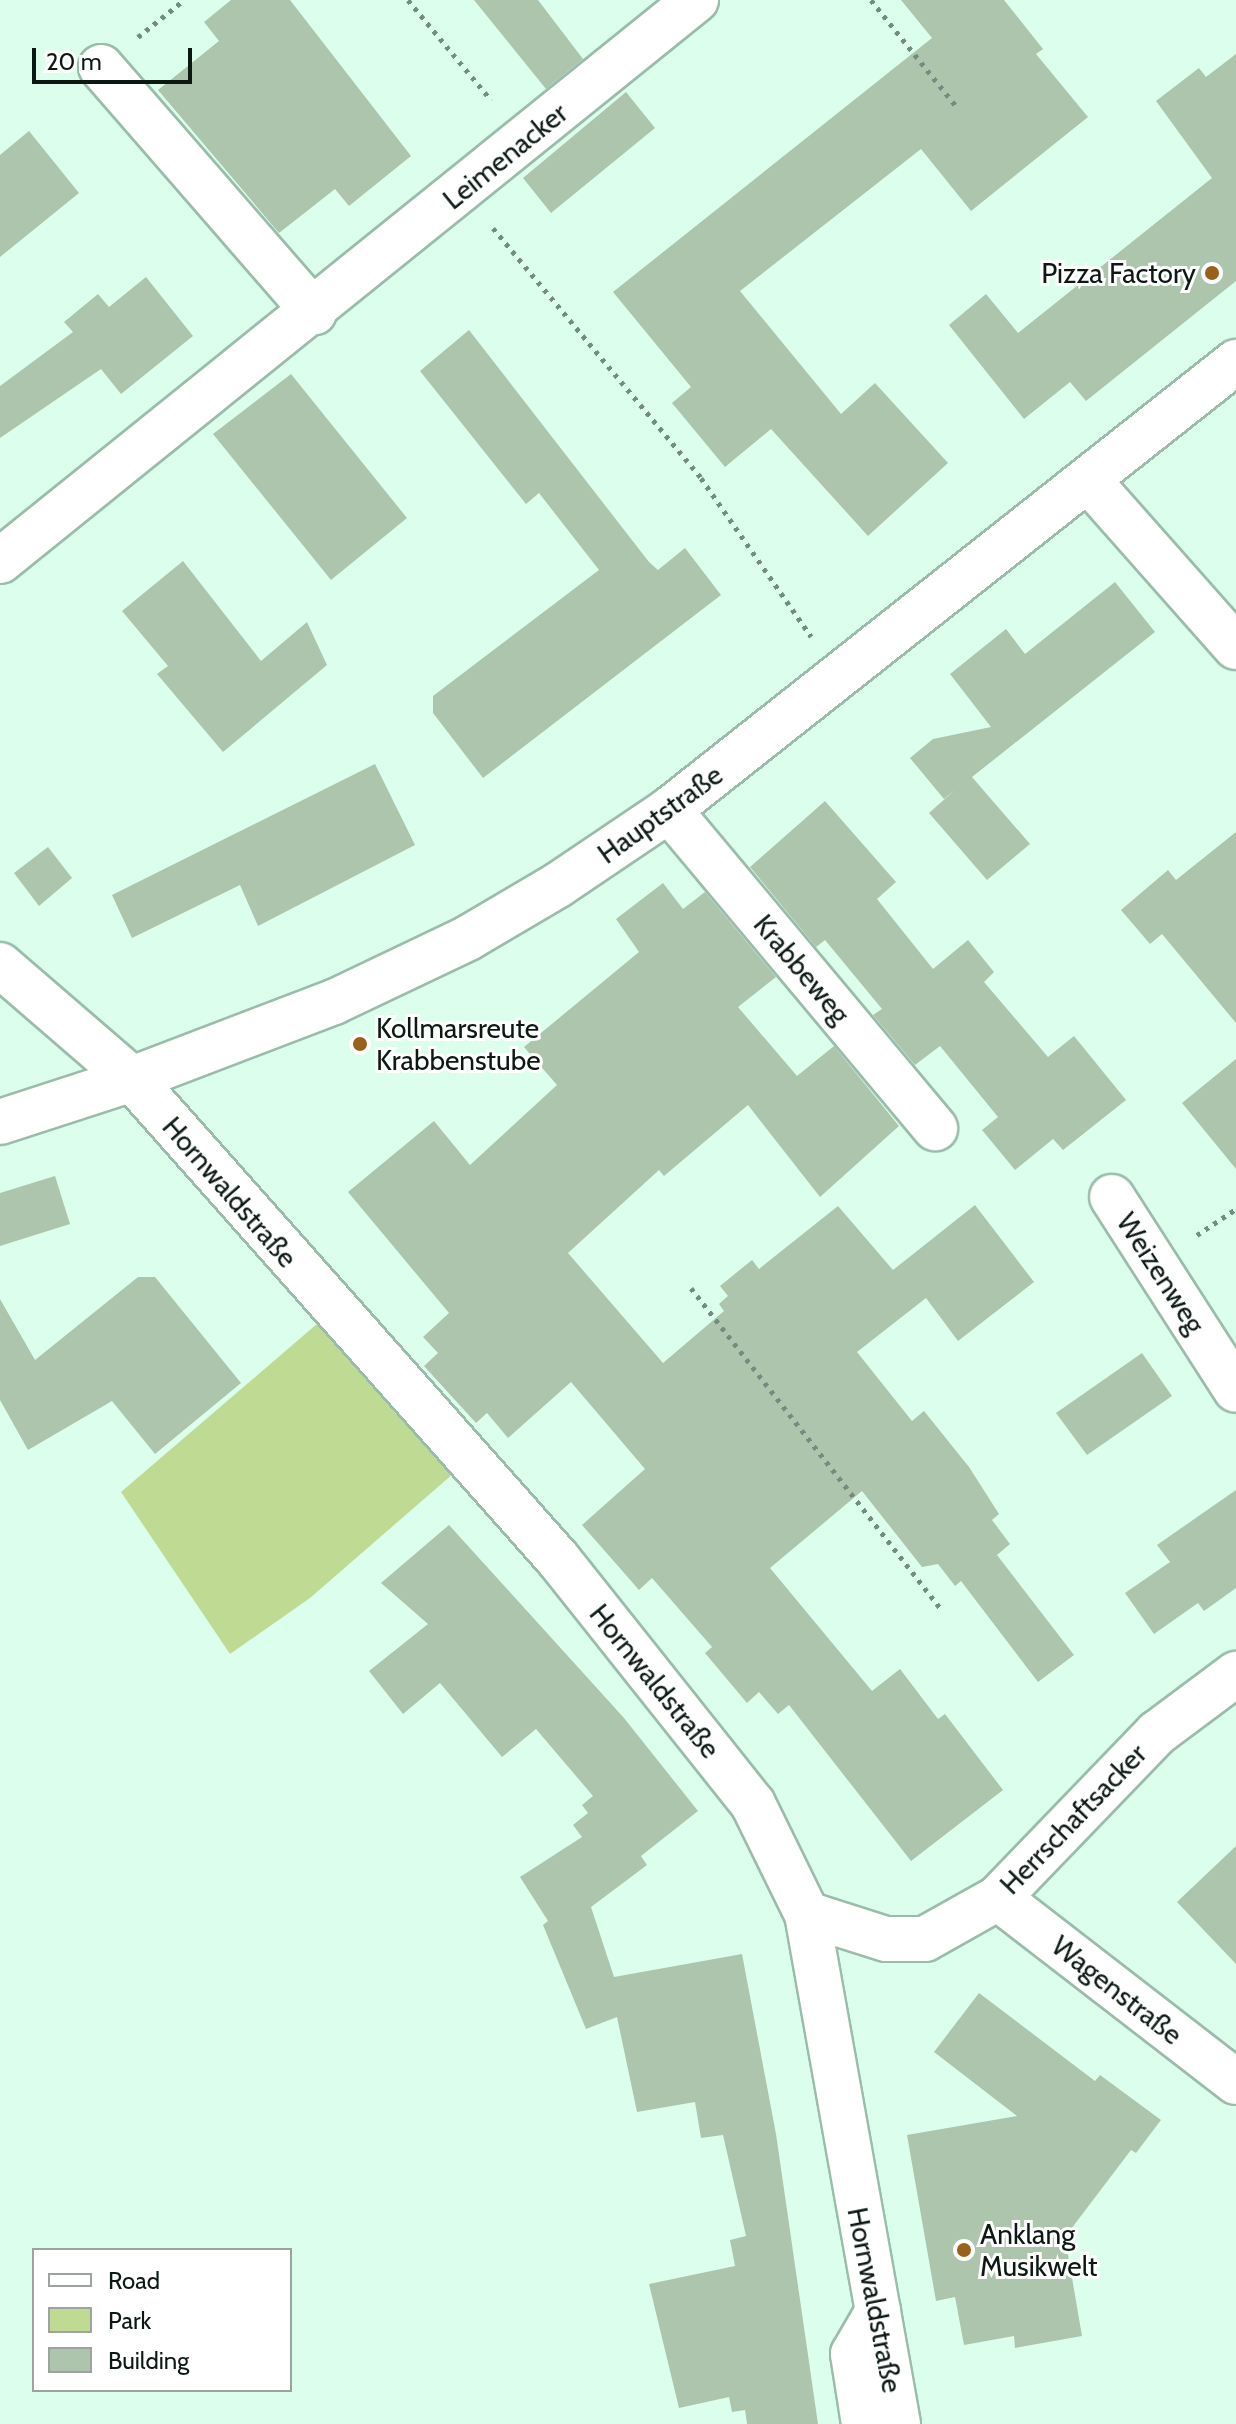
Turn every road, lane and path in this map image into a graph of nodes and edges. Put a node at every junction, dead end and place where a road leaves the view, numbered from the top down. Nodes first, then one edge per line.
1 (408, 0) edge
2 (696, 0) edge
3 (871, 0) edge
4 (101, 67) dead end
5 (956, 106) dead end
6 (524, 141) junction
7 (461, 191) junction
8 (314, 312) junction
9 (1236, 362) edge
10 (1088, 480) junction
11 (0, 561) edge
12 (1236, 647) edge
13 (840, 677) junction
14 (669, 810) junction
15 (0, 965) edge
16 (132, 1079) junction
17 (0, 1122) edge
18 (935, 1128) dead end
19 (1112, 1197) dead end
20 (691, 1288) dead end
21 (1236, 1390) edge
22 (940, 1608) dead end
23 (1236, 1674) edge
24 (998, 1898) junction
25 (807, 1914) junction
26 (1236, 2082) edge
27 (878, 2311) junction
28 (864, 2424) edge
29 (898, 2424) edge

1 - 6 path
2 - 6 street, Leimenacker
3 - 5 path
4 - 8 street
6 - 7 street, Leimenacker
7 - 8 street, Leimenacker
7 - 13 path
8 - 11 street, Leimenacker
9 - 10 street, Hauptstraße
10 - 12 street
10 - 13 street, Hauptstraße
13 - 14 street, Hauptstraße
14 - 16 street, Hauptstraße
14 - 18 street, Krabbeweg
15 - 16 street, Hornwaldstraße
16 - 17 street, Hauptstraße
16 - 25 street, Hornwaldstraße
19 - 21 street, Weizenweg
20 - 22 path
23 - 24 street, Herrschaftsacker
24 - 25 street, Herrschaftsacker
24 - 26 street, Wagenstraße
25 - 27 street, Hornwaldstraße
27 - 28 street
27 - 29 street, Hornwaldstraße

